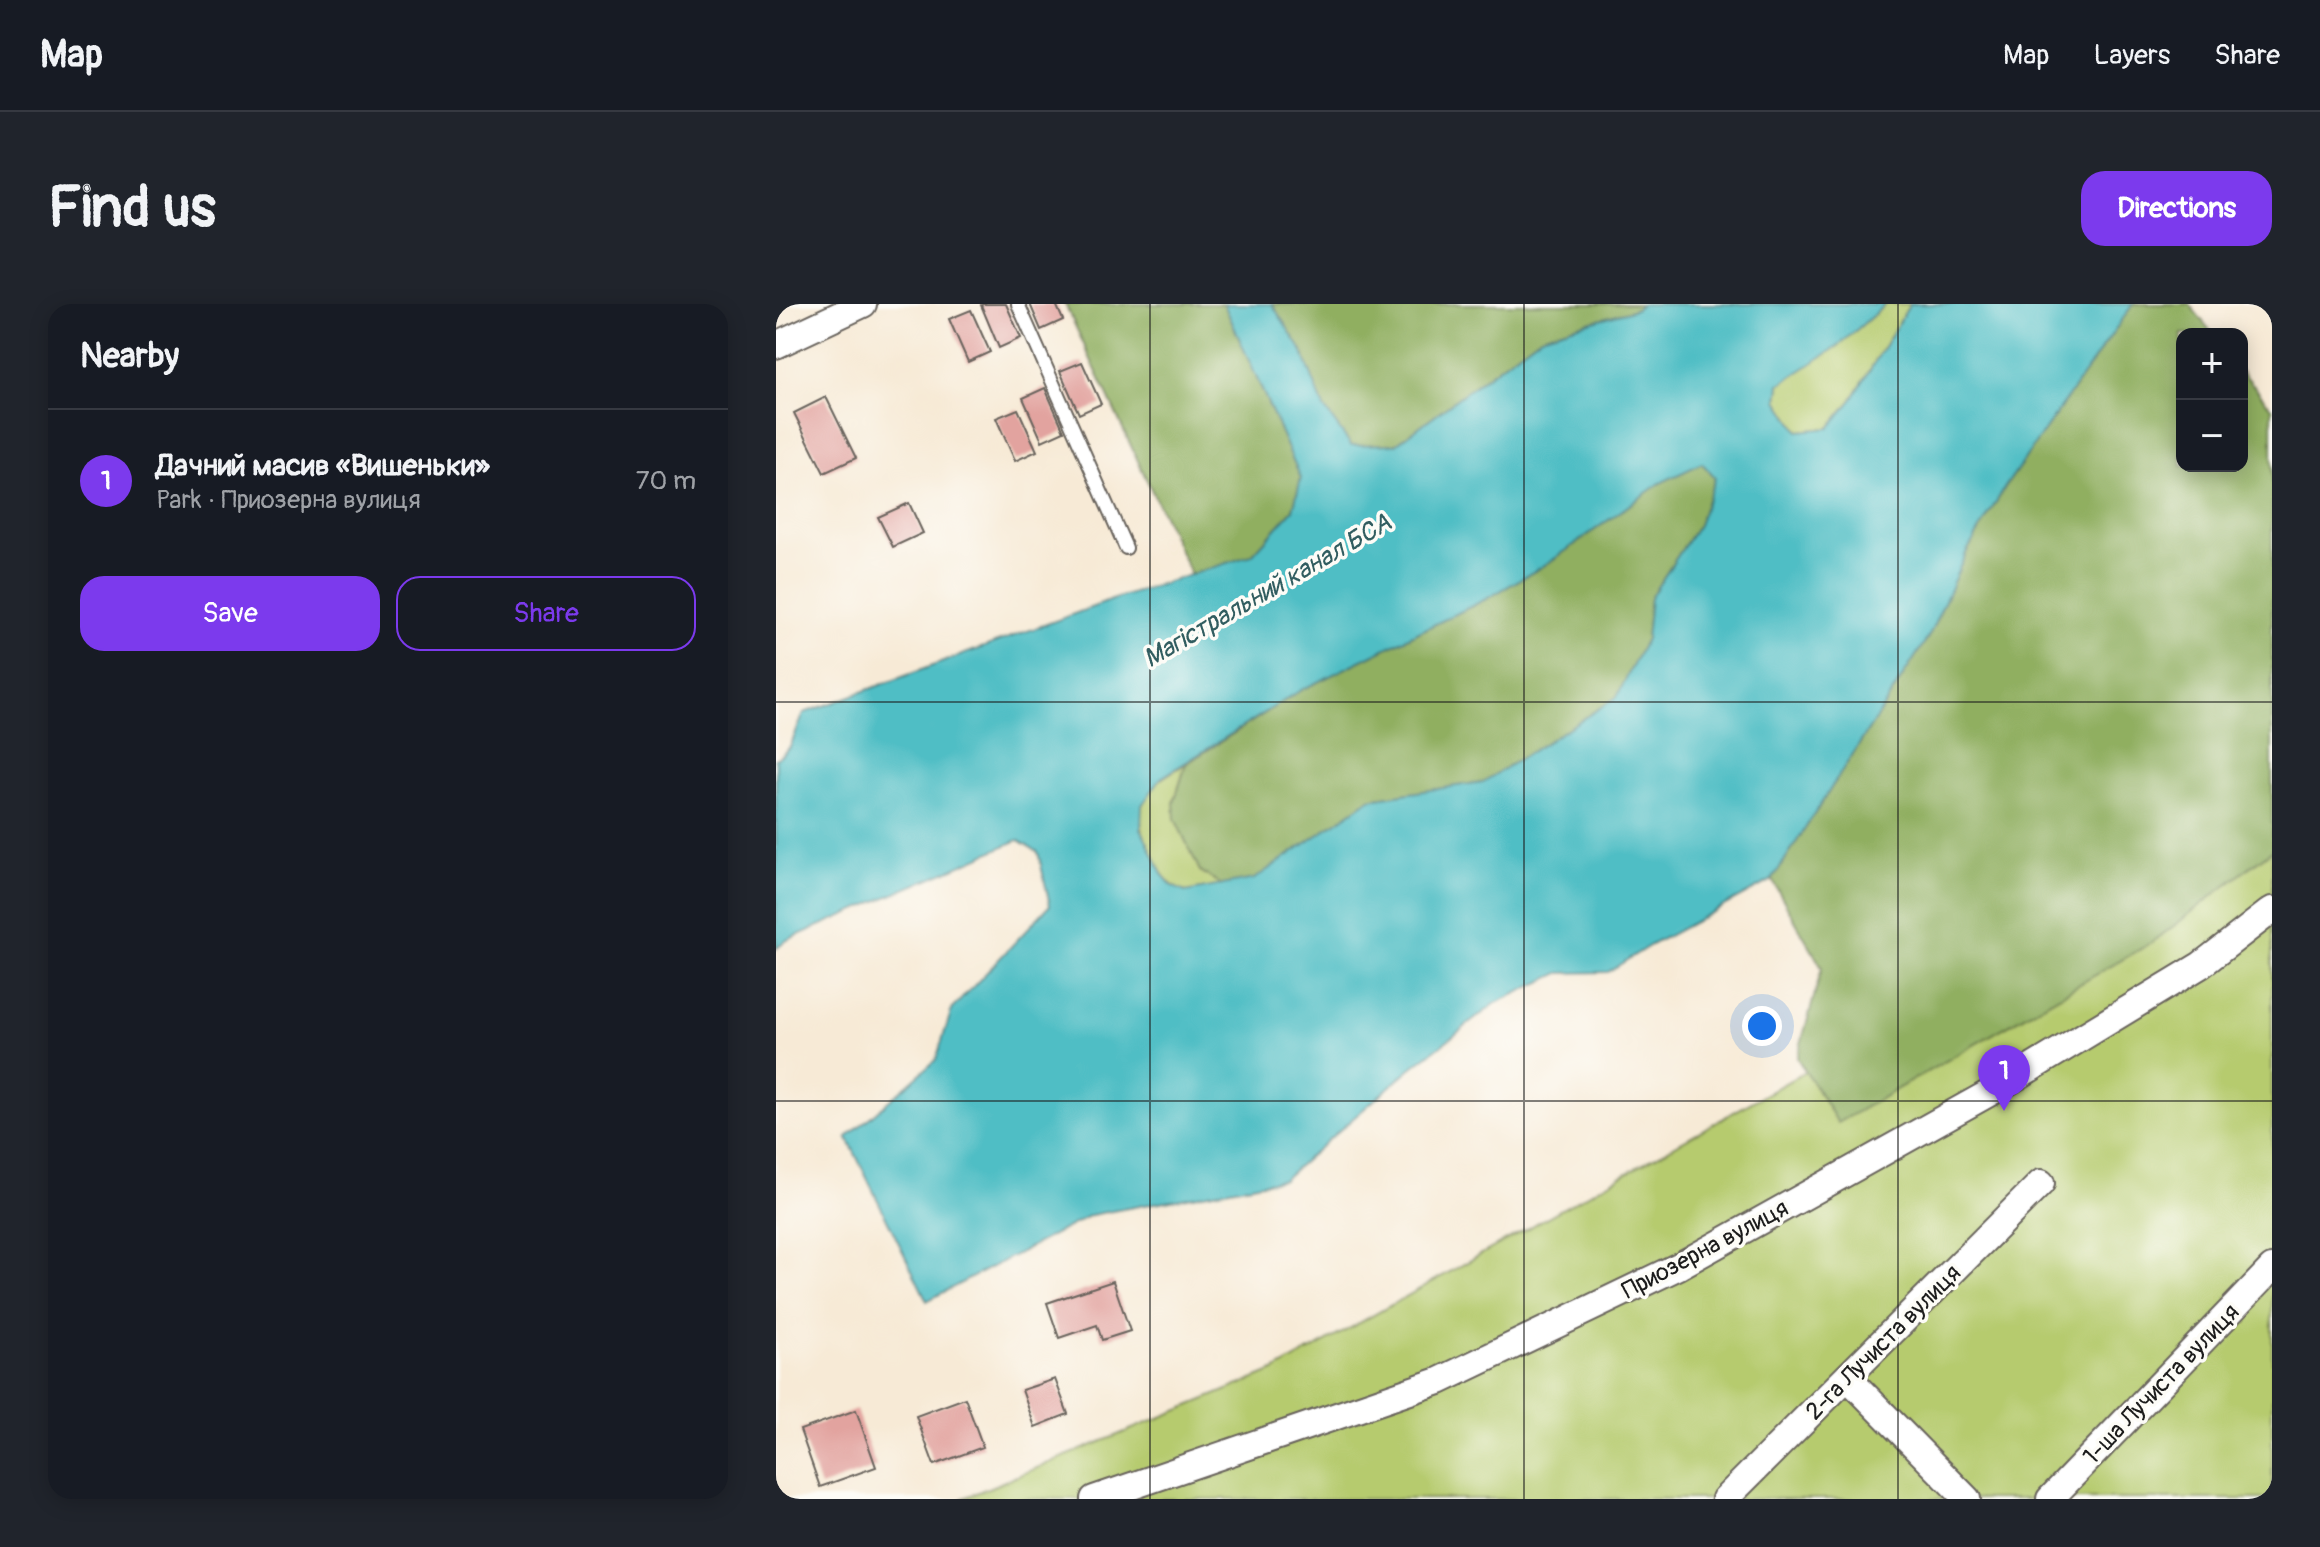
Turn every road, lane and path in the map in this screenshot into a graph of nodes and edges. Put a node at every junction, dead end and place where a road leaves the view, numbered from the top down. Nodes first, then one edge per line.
1 (863, 304) edge
2 (1018, 304) edge
3 (776, 345) edge
4 (1126, 548) dead end
5 (2272, 910) edge
6 (2041, 1183) dead end
7 (2272, 1268) edge
8 (1848, 1378) junction
9 (1124, 1494) edge
10 (1094, 1499) edge
11 (1725, 1499) edge
12 (1967, 1499) edge
13 (2050, 1499) edge

1 - 3 street
2 - 4 lane
5 - 9 street, Приозерна вулиця
6 - 8 street, 2-га Лучиста вулиця
7 - 13 street, 1-ша Лучиста вулиця
8 - 11 street, 2-га Лучиста вулиця
8 - 12 street
9 - 10 street, Приозерна вулиця

